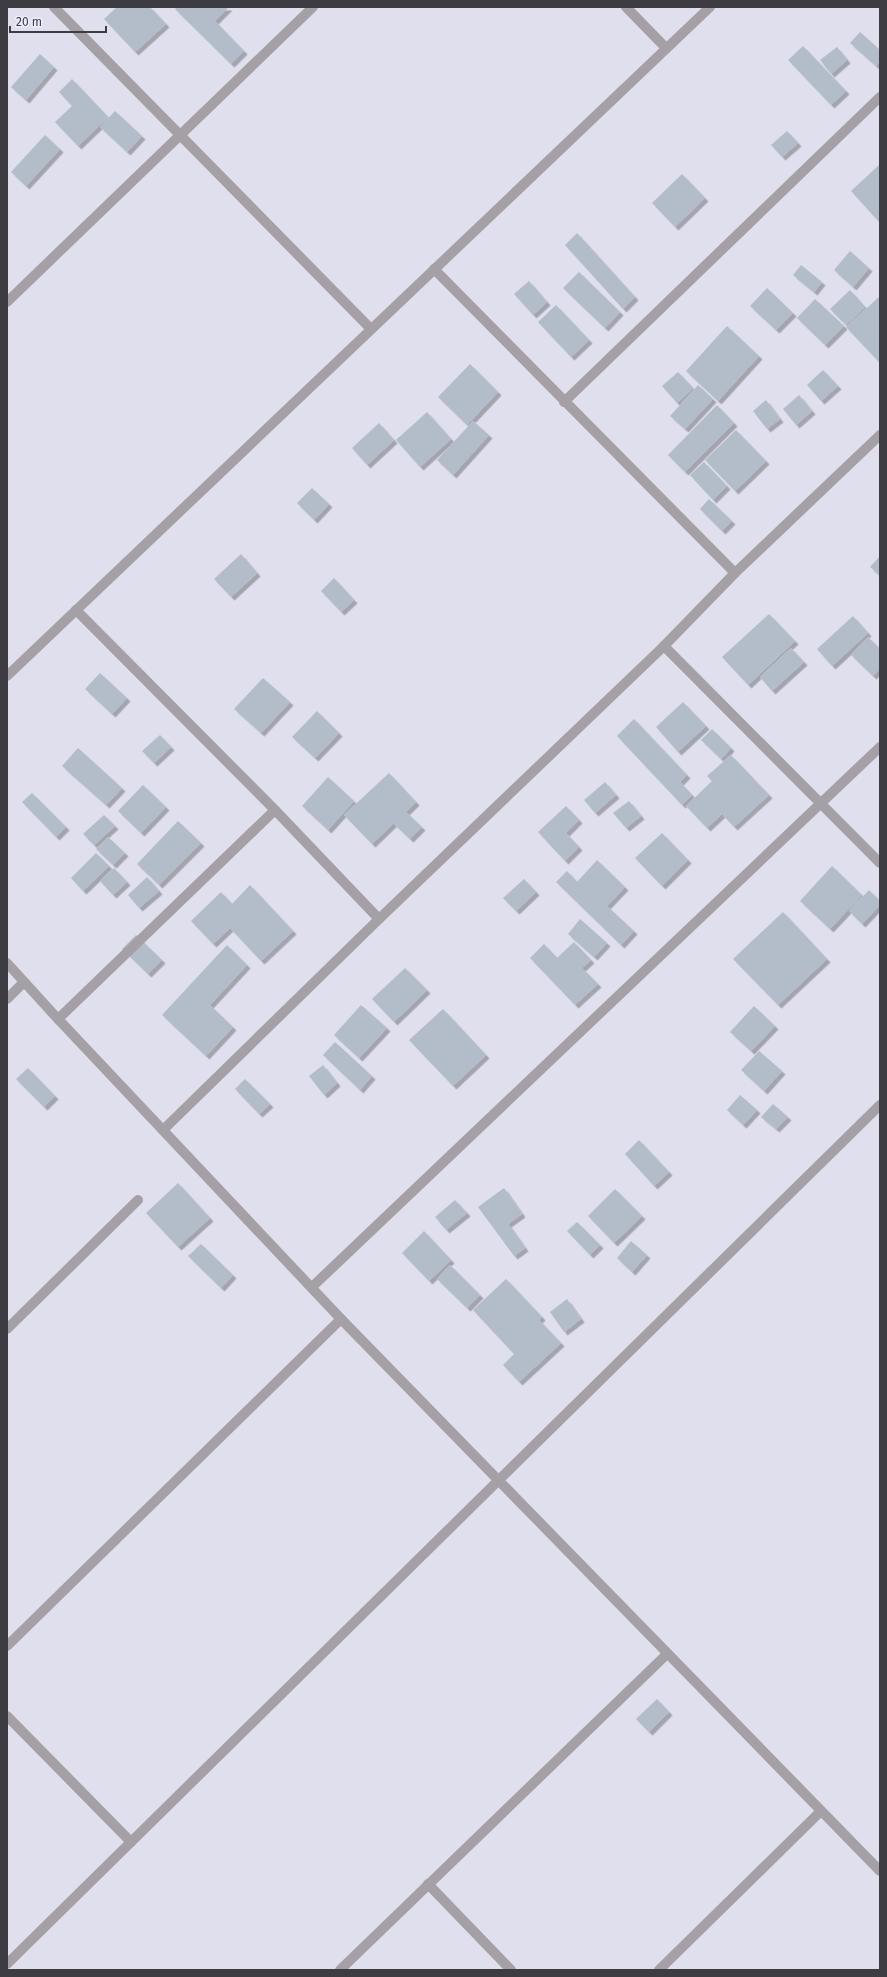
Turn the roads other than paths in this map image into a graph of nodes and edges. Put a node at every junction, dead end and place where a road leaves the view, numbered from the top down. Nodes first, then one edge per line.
1 (54, 7) edge
2 (313, 7) edge
3 (626, 7) edge
4 (710, 7) edge
5 (666, 48) junction
6 (880, 97) edge
7 (180, 136) junction
8 (434, 269) junction
9 (7, 302) edge
10 (371, 329) junction
11 (564, 402) junction
12 (880, 435) edge
13 (735, 573) junction
14 (76, 610) junction
15 (664, 646) junction
16 (7, 676) edge
17 (880, 747) edge
18 (822, 803) junction
19 (275, 810) junction
20 (880, 863) edge
21 (379, 918) junction
22 (7, 963) edge
23 (24, 982) junction
24 (7, 999) edge
25 (58, 1019) junction
26 (880, 1105) edge
27 (163, 1130) junction
28 (138, 1200) dead end
29 (312, 1287) junction
30 (342, 1319) junction
31 (7, 1329) edge
32 (499, 1479) junction
33 (7, 1646) edge
34 (667, 1654) junction
35 (7, 1716) edge
36 (820, 1812) junction
37 (131, 1842) junction
38 (880, 1871) edge
39 (428, 1884) junction
40 (7, 1964) edge
41 (340, 1970) edge
42 (511, 1970) edge
43 (658, 1970) edge

1 - 7 street
2 - 7 street
3 - 5 street
4 - 5 street
5 - 8 street
6 - 11 street
7 - 9 street
7 - 10 street
8 - 10 street
8 - 11 street
10 - 14 street
11 - 13 street
12 - 13 street
13 - 15 street
14 - 16 street
14 - 19 street
15 - 18 street
15 - 21 street
17 - 18 street
18 - 20 street
18 - 29 street
19 - 21 street
19 - 25 street
21 - 27 street
22 - 23 street
23 - 24 street
23 - 25 street
25 - 27 street
26 - 32 street
27 - 29 street
28 - 31 street
29 - 30 street
30 - 32 street
30 - 33 street
32 - 34 street
32 - 37 street
34 - 36 street
34 - 39 street
35 - 37 street
36 - 38 street
36 - 43 street
37 - 40 street
39 - 41 street
39 - 42 street

